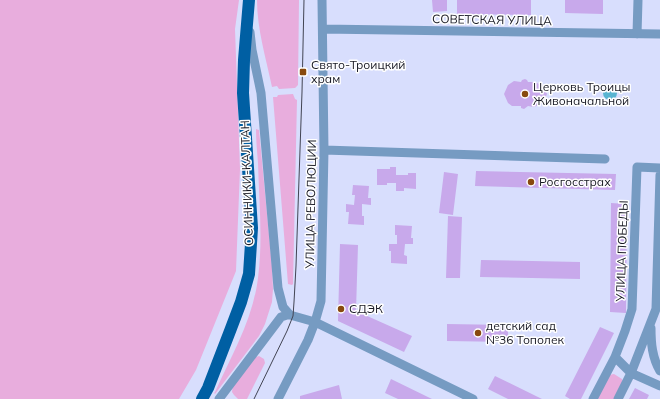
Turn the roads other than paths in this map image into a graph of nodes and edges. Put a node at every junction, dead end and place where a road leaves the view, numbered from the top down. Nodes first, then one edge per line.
1 (322, 0) edge
2 (638, 0) edge
3 (249, 3) edge
4 (323, 29) junction
5 (637, 34) junction
6 (660, 34) edge
7 (324, 150) junction
8 (605, 159) dead end
9 (660, 168) edge
10 (660, 175) edge
11 (290, 316) junction
12 (315, 322) junction
13 (650, 324) junction
14 (615, 357) junction
15 (660, 371) edge
16 (631, 373) junction
17 (660, 386) edge
18 (202, 399) edge
19 (219, 399) edge
20 (278, 399) edge
21 (473, 399) edge
22 (593, 399) edge
23 (618, 399) edge

1 - 4 street, УЛИЦА РЕВОЛЮЦИИ
2 - 5 street
3 - 11 street
3 - 18 main road, ОСИННИКИ-КАЛТАН
4 - 5 street, СОВЕТСКАЯ УЛИЦА
4 - 7 street, УЛИЦА РЕВОЛЮЦИИ
5 - 6 street, СОВЕТСКАЯ УЛИЦА
7 - 8 street
7 - 12 street, УЛИЦА РЕВОЛЮЦИИ
9 - 14 street, УЛИЦА ПОБЕДЫ
10 - 13 street
11 - 12 street
11 - 19 street
12 - 20 street, УЛИЦА РЕВОЛЮЦИИ
12 - 21 street
13 - 15 street
13 - 16 street
14 - 16 street
14 - 22 street, УЛИЦА ПОБЕДЫ
16 - 17 street
16 - 23 street

